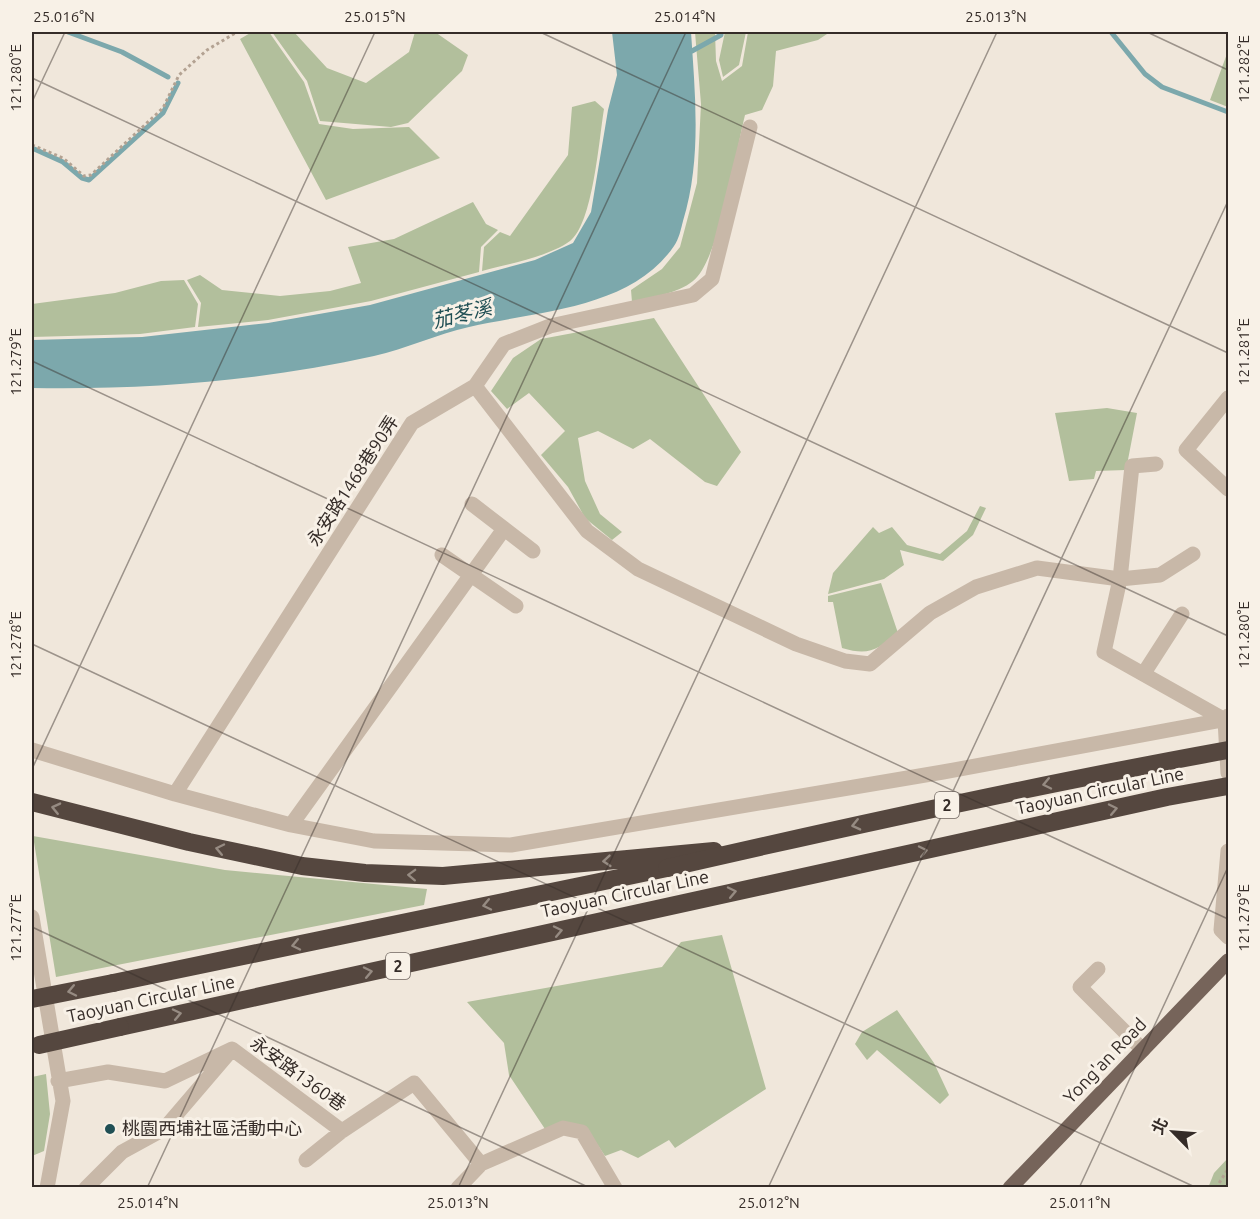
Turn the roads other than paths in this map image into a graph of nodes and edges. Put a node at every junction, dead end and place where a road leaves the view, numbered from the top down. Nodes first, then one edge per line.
1 (750, 127) dead end
2 (475, 386) junction
3 (1228, 398) edge
4 (1156, 464) dead end
5 (1228, 489) edge
6 (472, 504) dead end
7 (504, 529) junction
8 (533, 551) dead end
9 (1193, 554) dead end
10 (442, 555) dead end
11 (470, 576) junction
12 (1120, 579) junction
13 (516, 606) dead end
14 (1182, 614) dead end
15 (1144, 673) junction
16 (1227, 718) edge
17 (32, 750) edge
18 (1228, 750) edge
19 (1228, 773) edge
20 (1228, 786) edge
21 (175, 794) junction
22 (32, 802) edge
23 (291, 825) junction
24 (1228, 851) edge
25 (666, 862) junction
26 (32, 917) edge
27 (1228, 937) edge
28 (1228, 961) edge
29 (1098, 969) dead end
30 (32, 999) edge
31 (35, 1045) edge
32 (232, 1049) junction
33 (1143, 1050) junction
34 (58, 1081) junction
35 (342, 1131) junction
36 (306, 1160) dead end
37 (482, 1164) junction
38 (47, 1188) edge
39 (86, 1188) edge
40 (458, 1188) edge
41 (615, 1188) edge
42 (1010, 1188) edge

1 - 2 street, 永安路1468巷90弄
2 - 12 street
2 - 21 street, 永安路1468巷90弄
3 - 5 street
4 - 12 street
6 - 7 street
7 - 8 street
7 - 11 street
9 - 12 street
10 - 11 street
11 - 13 street
11 - 23 street
12 - 15 street
14 - 15 street
15 - 16 street
16 - 19 street
16 - 23 street
17 - 21 street
18 -> 25 highway, Taoyuan Circular Line / 2, bridge
31 -> 20 highway, Taoyuan Circular Line / 2, bridge
21 - 23 street
25 -> 22 highway
24 - 27 street
25 -> 30 highway, Taoyuan Circular Line / 2, bridge
26 - 34 street
28 - 33 main road, Yong'an Road
29 - 33 street
32 - 34 street, 永安路1360巷
32 - 35 street, 永安路1360巷
32 - 39 street
33 - 42 main road, Yong'an Road
34 - 38 street
35 - 36 street
35 - 37 street
37 - 40 street
37 - 41 street

